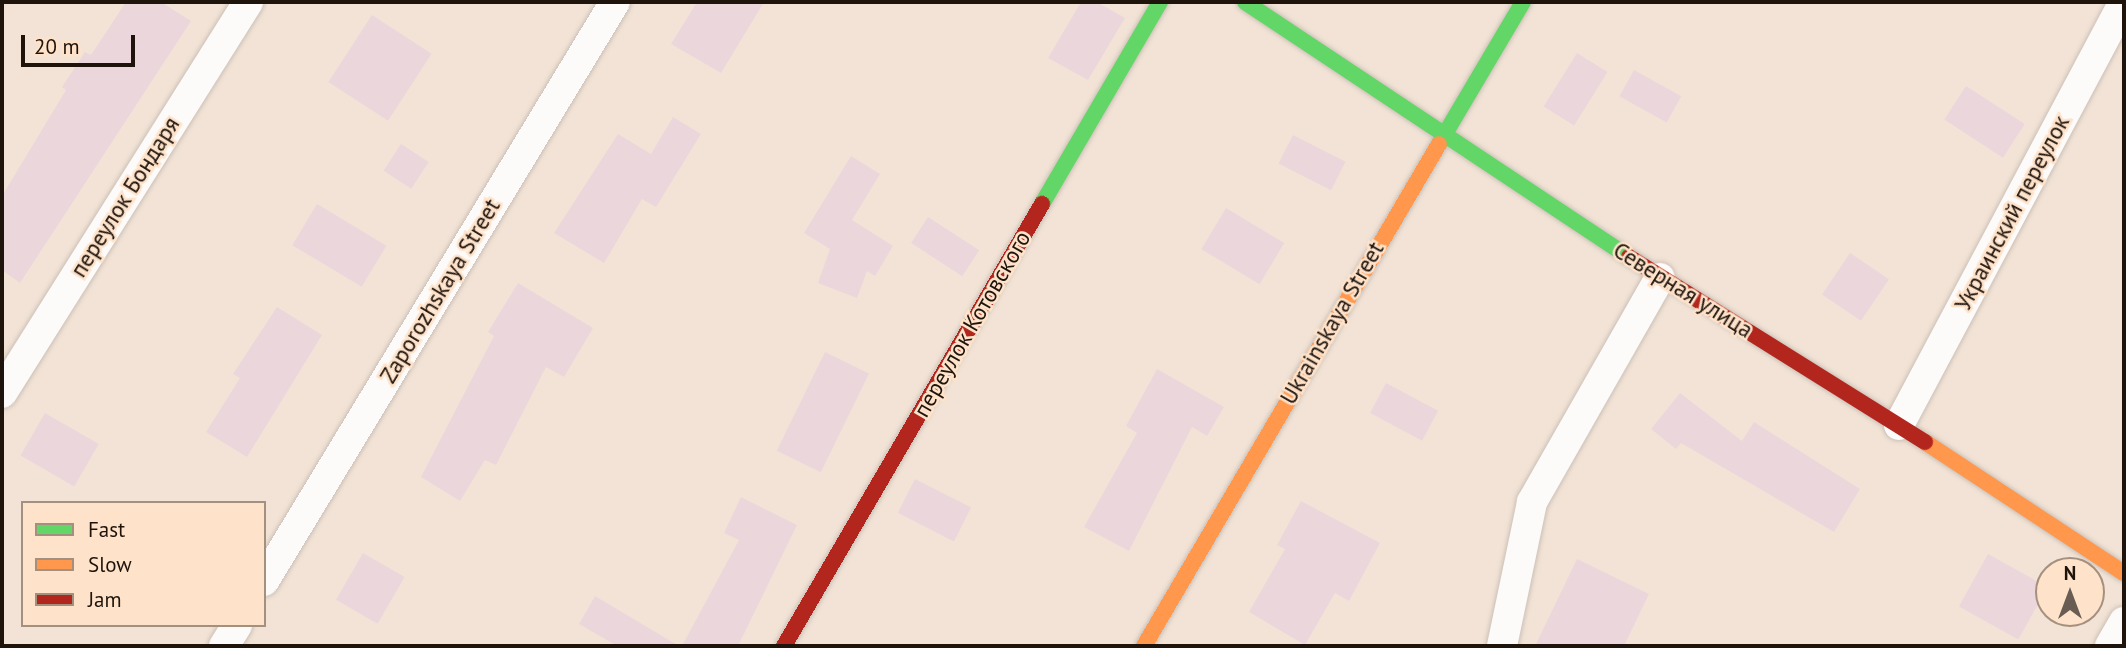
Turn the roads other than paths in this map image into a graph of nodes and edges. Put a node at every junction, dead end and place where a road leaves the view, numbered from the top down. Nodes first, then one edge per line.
1 (248, 2) edge
2 (615, 2) edge
3 (1160, 2) edge
4 (1245, 2) edge
5 (1523, 2) edge
6 (2124, 2) edge
7 (1443, 132) junction
8 (1660, 278) junction
9 (2, 393) edge
10 (1899, 425) junction
11 (2124, 573) edge
12 (266, 578) edge
13 (2124, 622) edge
14 (236, 627) edge
15 (225, 646) edge
16 (783, 646) edge
17 (1144, 646) edge
18 (1502, 646) edge
19 (2110, 646) edge

1 - 9 street, переулок Бондаря
2 - 12 street, Zaporozhskaya Street
3 - 16 street, переулок Котовского
4 - 7 street, Северная улица
5 - 7 street, Ukrainskaya Street
6 - 10 street, Украинский переулок
7 - 8 street, Северная улица
7 - 17 street, Ukrainskaya Street
8 - 10 street, Северная улица
8 - 18 street
10 - 11 street, Северная улица
13 - 19 street
14 - 15 street

